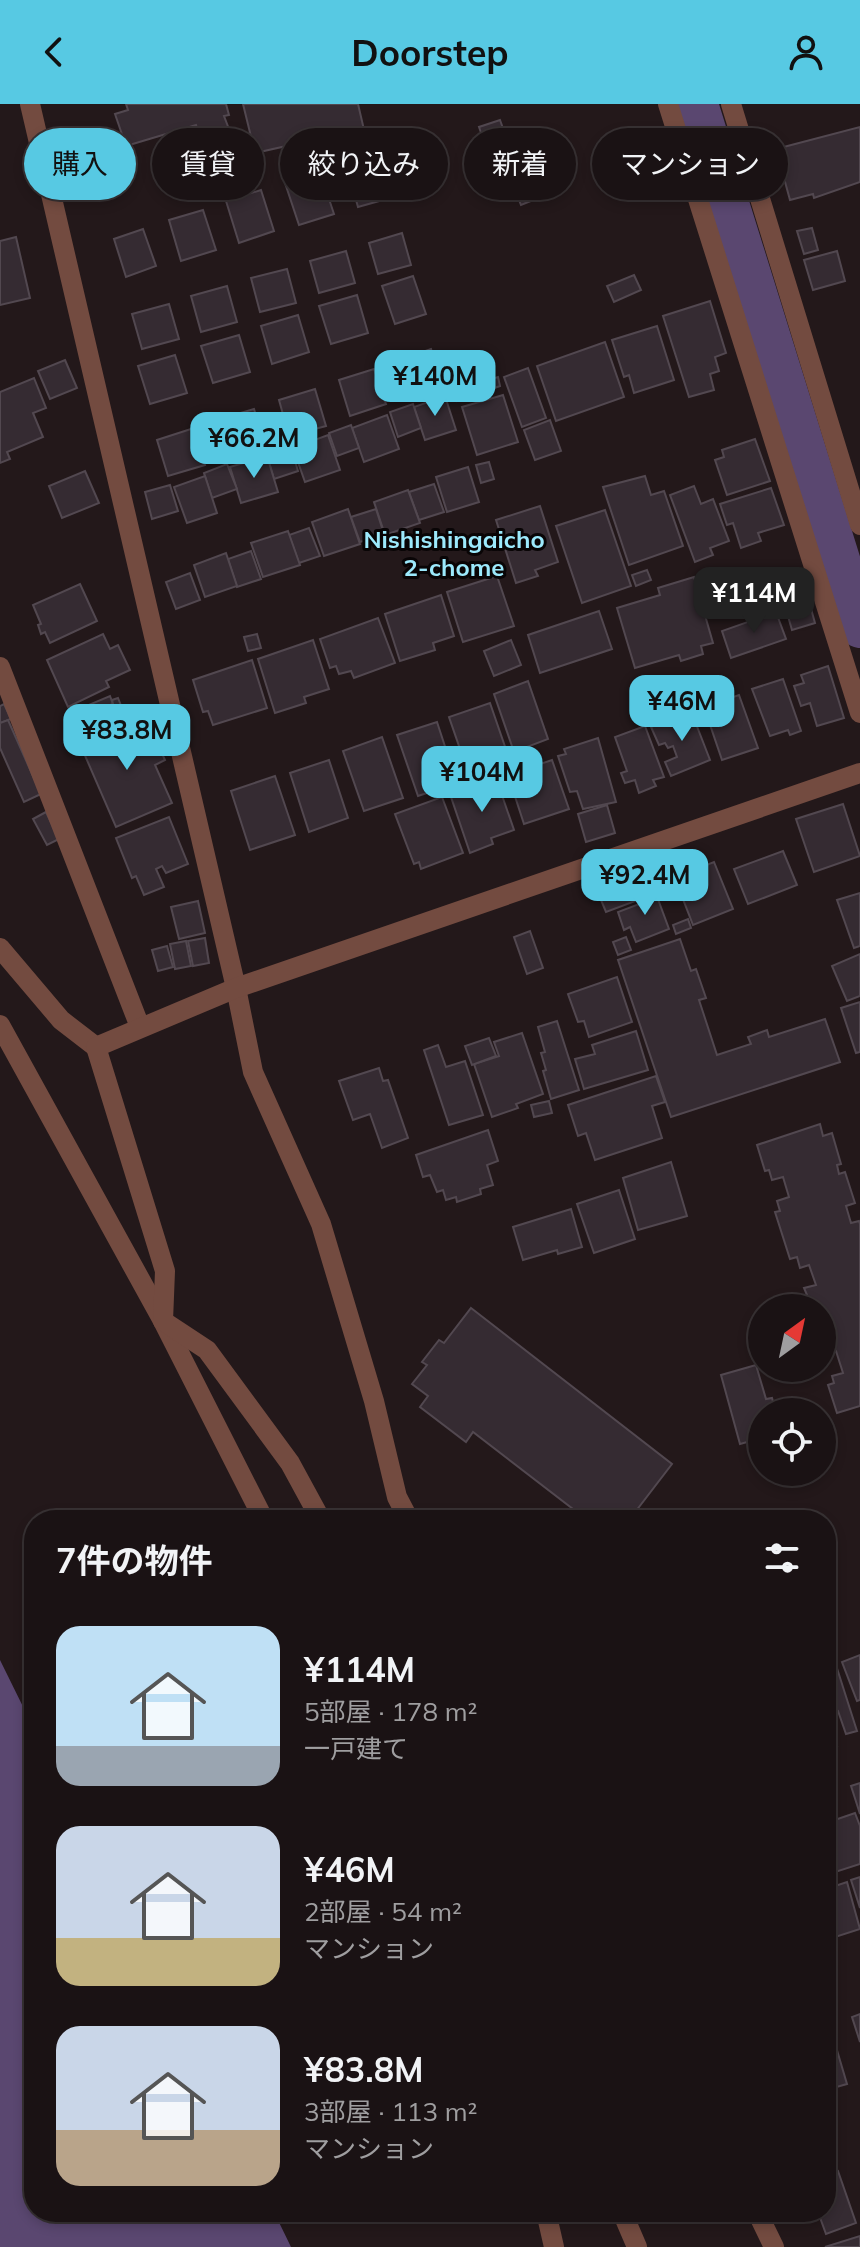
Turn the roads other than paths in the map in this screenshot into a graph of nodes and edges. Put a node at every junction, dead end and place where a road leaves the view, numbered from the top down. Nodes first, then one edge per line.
1 (30, 104) edge
2 (668, 104) edge
3 (731, 104) edge
4 (860, 525) edge
5 (0, 667) edge
6 (860, 713) edge
7 (860, 773) edge
8 (0, 948) edge
9 (236, 988) junction
10 (0, 1025) edge
11 (140, 1027) junction
12 (96, 1047) junction
13 (163, 1321) junction
14 (259, 1510) edge
15 (316, 1510) edge
16 (404, 1510) edge
17 (548, 2222) edge
18 (626, 2222) edge
19 (762, 2222) edge
20 (554, 2247) edge
21 (637, 2247) edge
22 (774, 2247) edge

1 - 9 street
2 - 6 street
3 - 4 street
5 - 11 street
7 - 9 street
8 - 12 street
9 - 11 street
9 - 16 street
10 - 13 street
11 - 12 street
12 - 13 street
13 - 14 street
13 - 15 street
17 - 20 street
18 - 21 street
19 - 22 street

